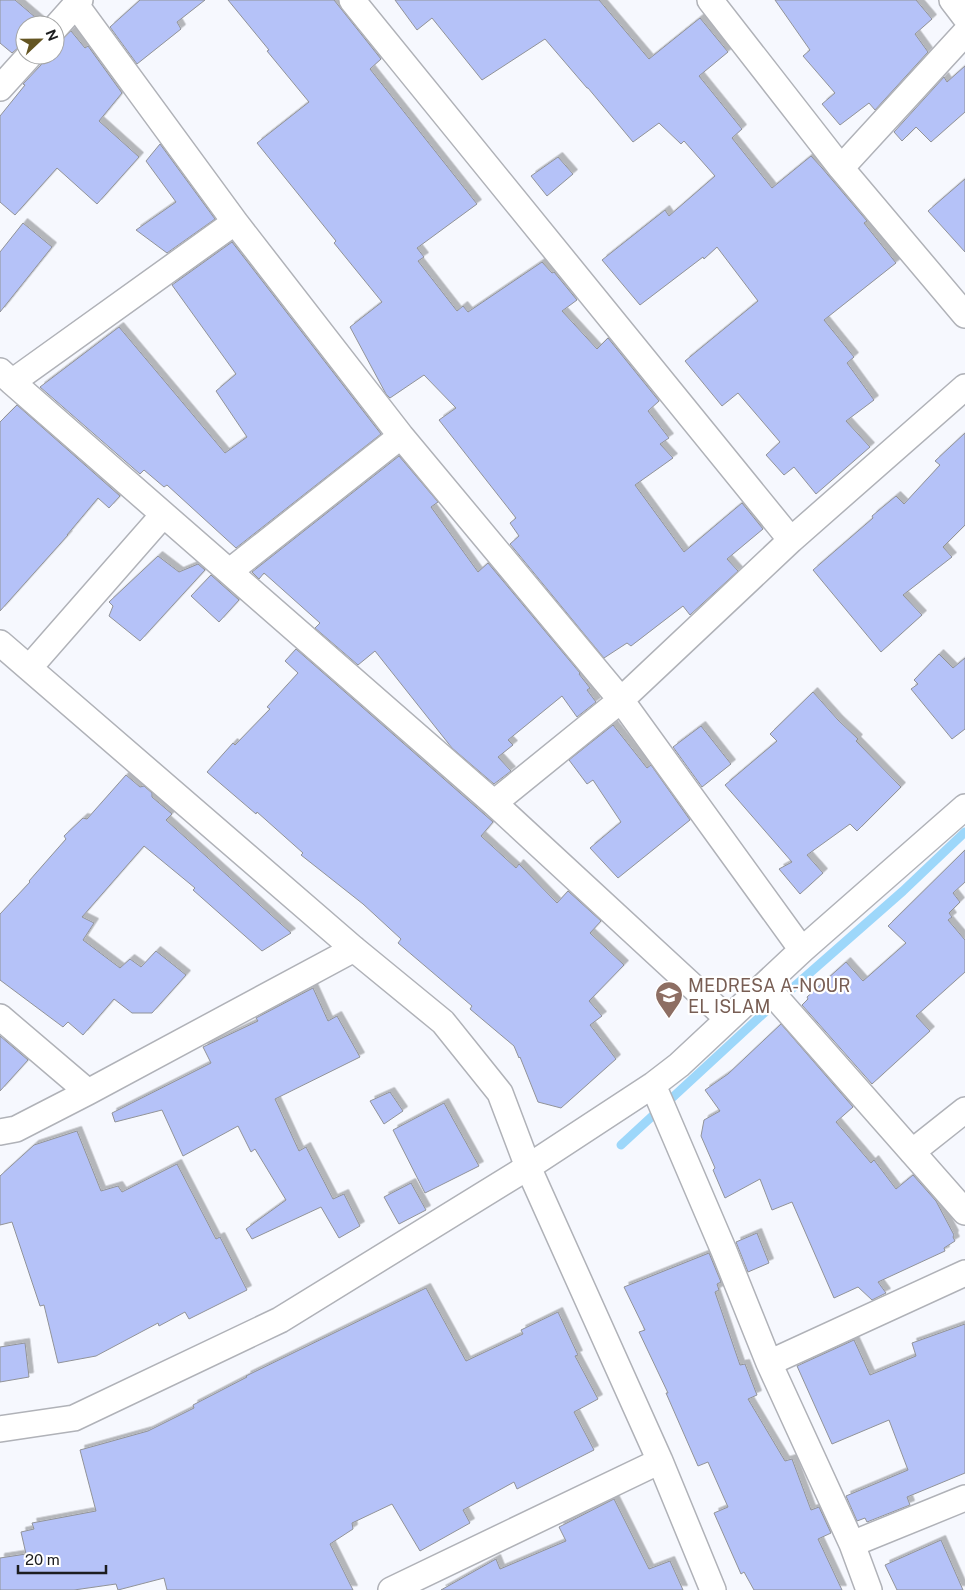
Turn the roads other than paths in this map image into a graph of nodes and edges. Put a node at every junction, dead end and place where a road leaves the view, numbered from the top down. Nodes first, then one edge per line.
1 (352, 0) edge
2 (710, 0) edge
3 (952, 0) edge
4 (78, 2) edge
5 (65, 17) edge
6 (965, 17) edge
7 (965, 33) edge
8 (21, 65) edge
9 (0, 88) edge
10 (842, 168) junction
11 (235, 222) junction
12 (965, 316) edge
13 (6, 376) edge
14 (965, 386) edge
15 (401, 436) junction
16 (163, 515) junction
17 (791, 540) junction
18 (230, 571) junction
19 (0, 642) edge
20 (29, 668) junction
21 (621, 700) junction
22 (494, 803) junction
23 (965, 807) edge
24 (354, 949) junction
25 (802, 950) junction
26 (765, 984) junction
27 (0, 1017) edge
28 (728, 1019) junction
29 (653, 1085) junction
30 (88, 1092) junction
31 (965, 1110) edge
32 (0, 1132) edge
33 (912, 1152) junction
34 (528, 1167) junction
35 (965, 1212) edge
36 (965, 1273) edge
37 (769, 1364) junction
38 (0, 1428) edge
39 (660, 1461) junction
40 (965, 1498) edge
41 (852, 1544) junction
42 (393, 1590) edge
43 (713, 1590) edge
44 (868, 1590) edge

1 - 17 street
2 - 10 street
3 - 6 street
4 - 5 street
4 - 11 street
7 - 10 street
8 - 9 street
10 - 12 street
11 - 13 street
11 - 15 street
13 - 16 street
14 - 17 street
15 - 18 street
15 - 21 street
16 - 18 street
16 - 20 street
17 - 21 street
18 - 22 street
19 - 20 street
20 - 24 street
21 - 22 street
21 - 25 street
22 - 28 street
23 - 25 street
24 - 30 street
24 - 34 street
25 - 26 street
26 - 28 street
26 - 33 street
27 - 30 street
28 - 29 street
29 - 34 street
29 - 37 street
30 - 32 street
31 - 33 street
33 - 35 street
34 - 38 street
34 - 39 street
36 - 37 street
37 - 41 street
39 - 42 street
39 - 43 street
40 - 41 street
41 - 44 street

